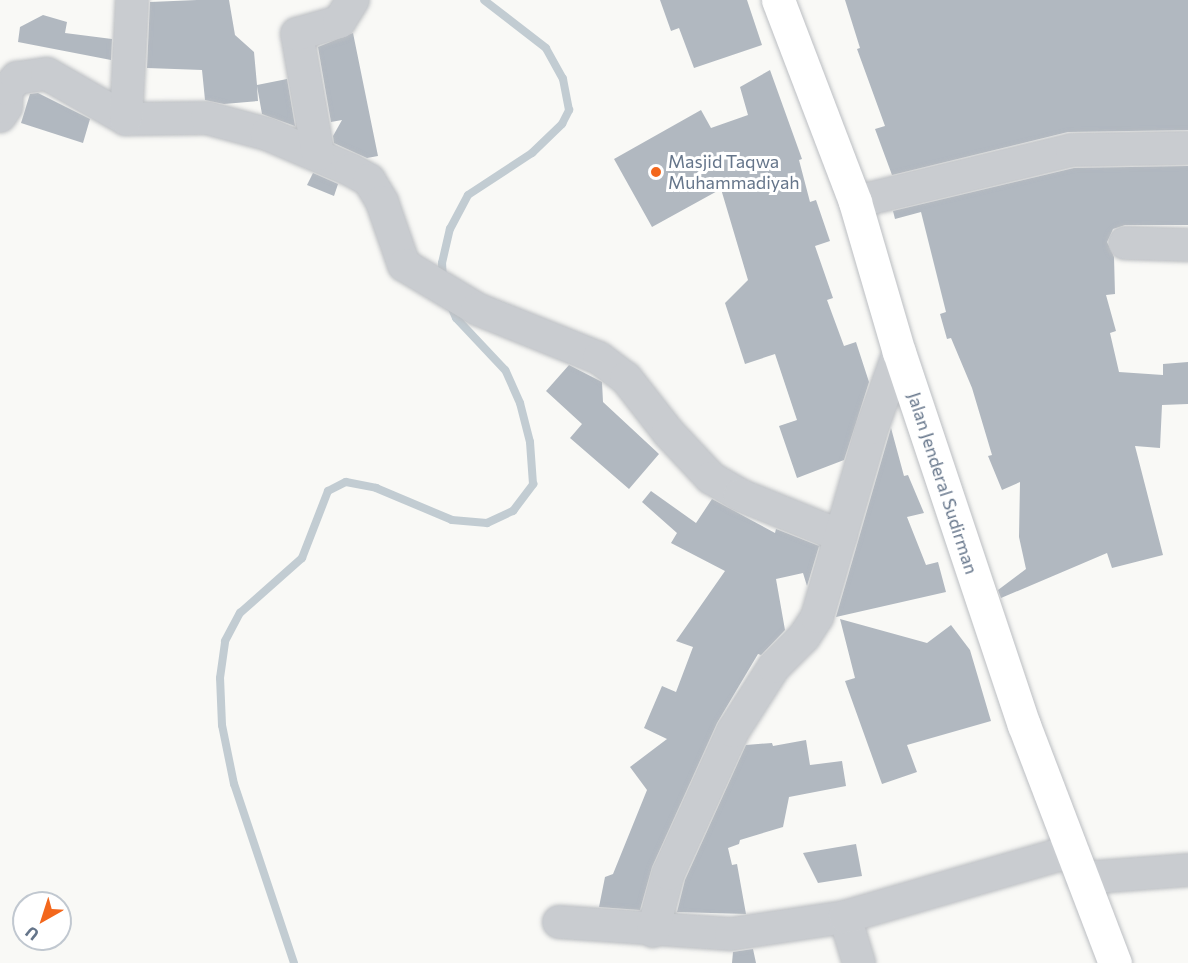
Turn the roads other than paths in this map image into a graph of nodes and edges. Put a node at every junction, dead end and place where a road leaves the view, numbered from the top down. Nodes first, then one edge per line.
1 (132, 0) edge
2 (352, 0) edge
3 (778, 0) edge
4 (0, 116) edge
5 (126, 119) junction
6 (1188, 148) edge
7 (318, 154) junction
8 (855, 202) junction
9 (1125, 243) dead end
10 (1188, 245) edge
11 (899, 352) junction
12 (841, 536) junction
13 (1077, 865) junction
14 (1188, 870) edge
15 (845, 917) junction
16 (559, 922) dead end
17 (653, 931) junction
18 (859, 963) edge
19 (1115, 963) edge

1 - 5 street
2 - 7 street
3 - 8 highway, Jalan Jenderal Sudirman
4 - 5 street
5 - 7 street
6 - 8 street
7 - 12 street
8 - 11 highway, Jalan Jenderal Sudirman
9 - 10 street
11 - 12 street
11 - 13 highway, Jalan Jenderal Sudirman
12 - 17 street
13 - 14 street
13 - 15 street
13 - 19 highway, Jalan Jenderal Sudirman
15 - 17 street
15 - 18 street
16 - 17 street

